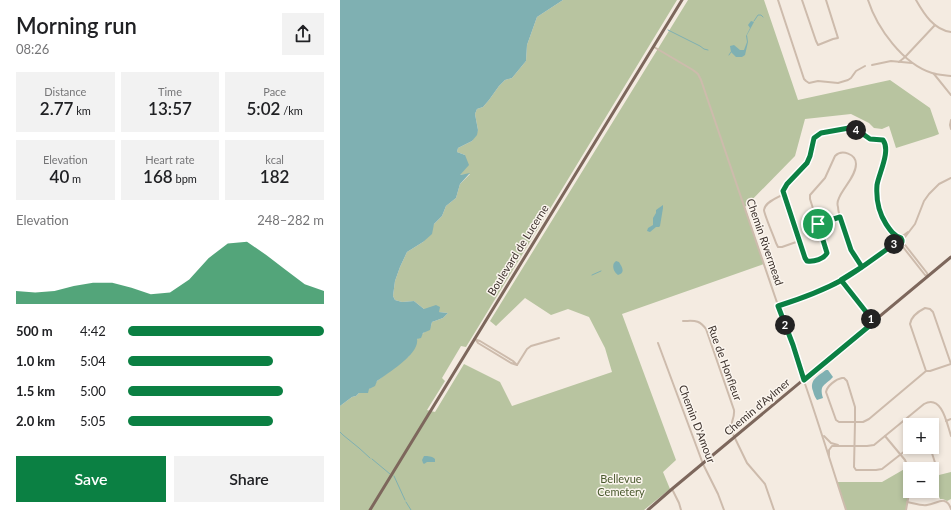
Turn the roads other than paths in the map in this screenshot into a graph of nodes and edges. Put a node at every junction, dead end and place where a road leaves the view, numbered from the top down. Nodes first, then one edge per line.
1 (682, 0) edge
2 (778, 0) edge
3 (802, 0) edge
4 (826, 0) edge
5 (868, 0) edge
6 (916, 0) edge
7 (935, 25) junction
8 (951, 32) edge
9 (654, 47) junction
10 (905, 57) junction
11 (899, 62) junction
12 (913, 64) junction
13 (872, 65) dead end
14 (865, 66) dead end
15 (934, 73) junction
16 (951, 76) edge
17 (951, 95) edge
18 (951, 120) edge
19 (951, 129) edge
20 (951, 178) edge
21 (784, 194) junction
22 (840, 217) junction
23 (818, 224) junction
24 (891, 230) junction
25 (911, 230) junction
26 (898, 237) junction
27 (895, 240) junction
28 (799, 241) junction
29 (902, 241) junction
30 (896, 243) junction
31 (899, 244) junction
32 (951, 258) edge
33 (862, 267) junction
34 (928, 276) junction
35 (841, 280) junction
36 (778, 306) junction
37 (683, 321) dead end
38 (874, 322) junction
39 (559, 338) dead end
40 (475, 340) junction
41 (658, 343) dead end
42 (951, 364) edge
43 (926, 371) junction
44 (804, 380) junction
45 (951, 419) edge
46 (946, 421) junction
47 (855, 422) junction
48 (820, 428) junction
49 (885, 436) junction
50 (951, 436) edge
51 (735, 437) junction
52 (825, 444) junction
53 (839, 446) junction
54 (854, 446) junction
55 (901, 454) junction
56 (830, 461) junction
57 (906, 462) edge
58 (703, 464) junction
59 (672, 489) junction
60 (908, 498) edge
61 (907, 502) junction
62 (927, 505) junction
63 (951, 509) edge
64 (370, 510) edge
65 (648, 510) edge
66 (682, 510) edge
67 (724, 510) edge
68 (774, 510) edge
69 (846, 510) edge
70 (906, 510) edge
71 (928, 510) edge

1 - 9 main road, Boulevard de Lucerne
2 - 14 street
3 - 4 street
5 - 10 street
6 - 7 street
7 - 8 street
7 - 10 street
9 - 36 street, Chemin Rivermead
9 - 40 main road, Boulevard de Lucerne
10 - 11 street
10 - 12 street
11 - 12 street
11 - 13 street
12 - 15 street
15 - 16 street
15 - 17 street
18 - 19 street
20 - 25 street
21 - 24 street
21 - 28 street
21 - 28 street
22 - 23 street
22 - 23 street
22 - 33 street
23 - 28 street
24 - 26 street
24 - 27 street
25 - 26 street
25 - 29 street
26 - 27 street
26 - 29 street
27 - 30 street
29 - 31 street
29 - 34 street
30 - 31 street
30 - 33 street
31 - 34 street
32 - 34 main road, Chemin d'Aylmer
33 - 35 street
34 - 38 main road, Chemin d'Aylmer
35 - 36 street
35 - 38 street
36 - 44 street, Chemin Rivermead
37 - 51 street, Rue de Honfleur
38 - 44 main road, Chemin d'Aylmer
39 - 40 street
40 - 64 main road, Boulevard de Lucerne
41 - 58 street, Chemin D'Amour
42 - 43 street
42 - 43 street
43 - 47 street
44 - 48 street, Chemin Rivermead
44 - 51 main road, Chemin d'Aylmer
45 - 46 street
46 - 49 street
46 - 50 street
47 - 47 street
47 - 54 street
48 - 52 street, Chemin Rivermead
48 - 53 street
49 - 54 street
49 - 55 street
51 - 58 main road, Chemin d'Aylmer
51 - 68 street, Rue de Honfleur
52 - 53 street
52 - 56 street, Chemin Rivermead
53 - 54 street
53 - 56 street
54 - 55 street
55 - 57 street
56 - 69 street, Chemin Rivermead
58 - 59 main road, Chemin d'Aylmer
58 - 67 street, Chemin D'Amour
59 - 65 main road, Chemin d'Aylmer
59 - 66 street
60 - 61 street
61 - 62 street
61 - 70 street
62 - 63 street
62 - 71 street

